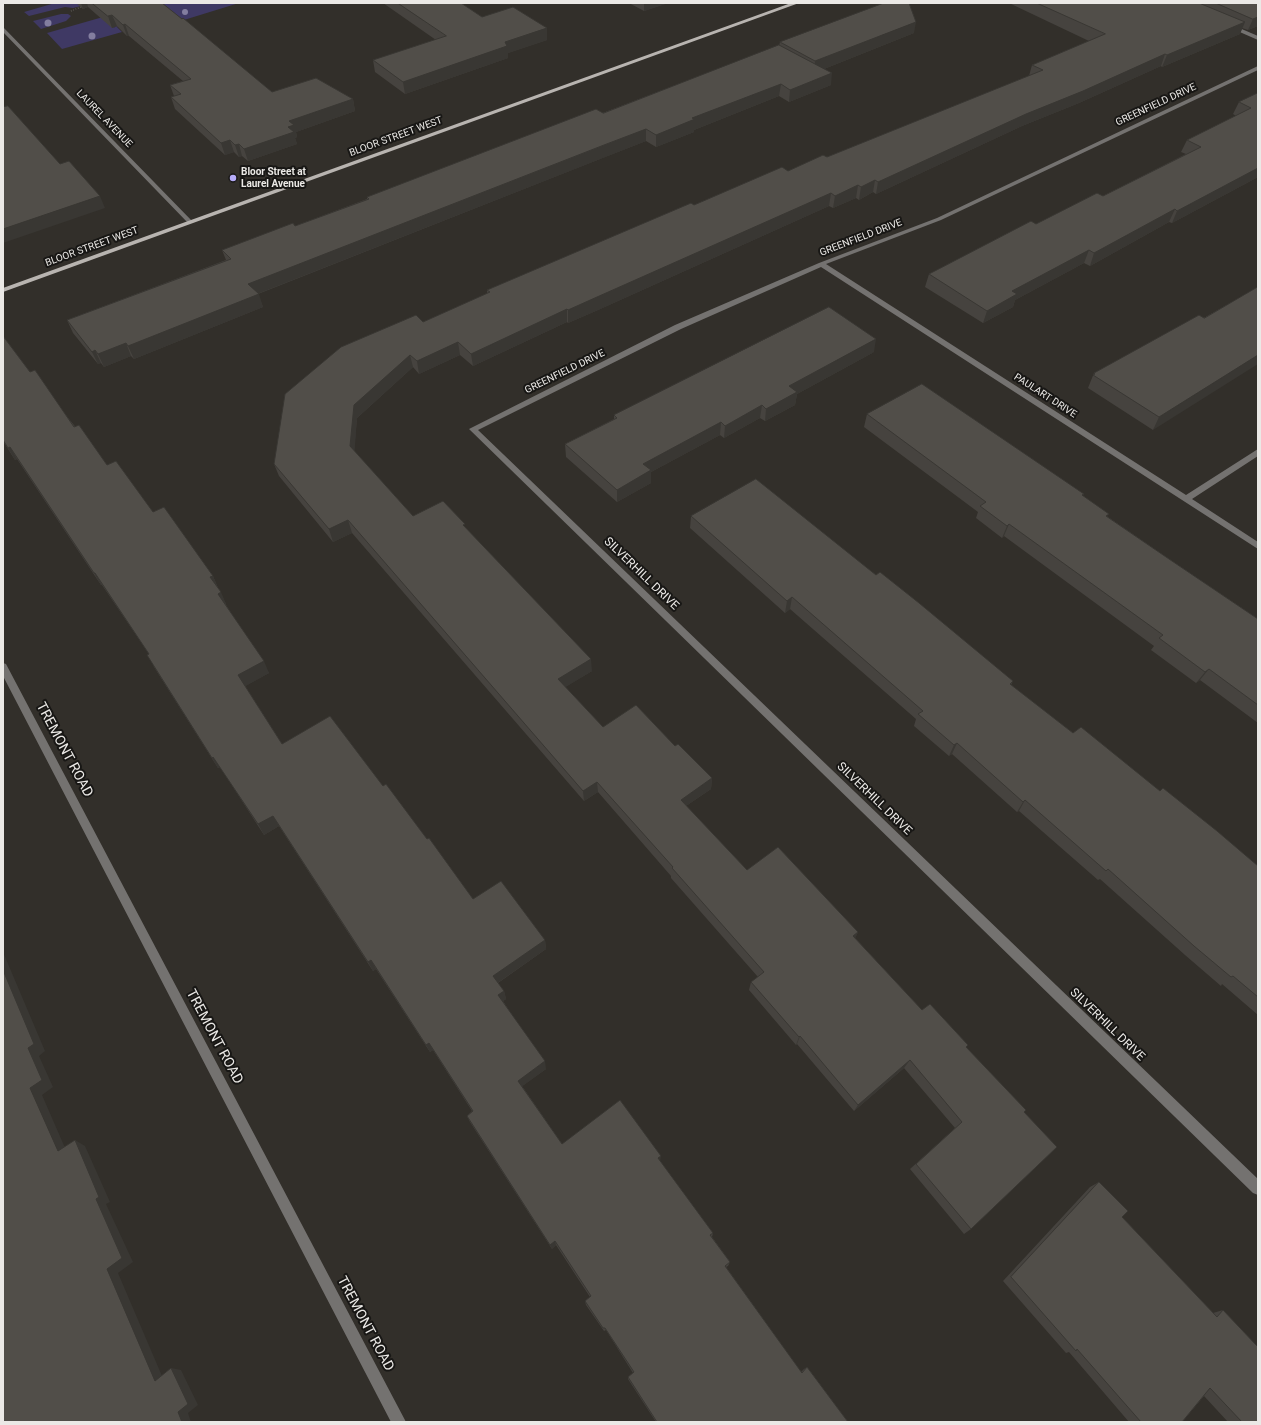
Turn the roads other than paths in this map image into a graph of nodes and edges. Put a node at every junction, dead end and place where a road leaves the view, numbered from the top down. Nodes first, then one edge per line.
1 (796, 3) edge
2 (1222, 23) edge
3 (3, 29) edge
4 (1258, 38) edge
5 (1258, 68) edge
6 (190, 222) junction
7 (821, 264) junction
8 (3, 290) edge
9 (473, 429) joint
10 (1258, 452) edge
11 (1186, 499) junction
12 (1258, 546) edge
13 (3, 667) edge
14 (1258, 1188) edge
15 (399, 1422) edge

1 - 6 main road, BLOOR STREET WEST
2 - 4 street
3 - 6 street, LAUREL AVENUE
5 - 7 street, GREENFIELD DRIVE
6 - 8 main road, BLOOR STREET WEST
7 - 9 street, GREENFIELD DRIVE
7 - 11 street, PAULART DRIVE
9 - 14 street, SILVERHILL DRIVE
10 - 11 street
11 - 12 street, PAULART DRIVE
13 - 15 street, TREMONT ROAD

